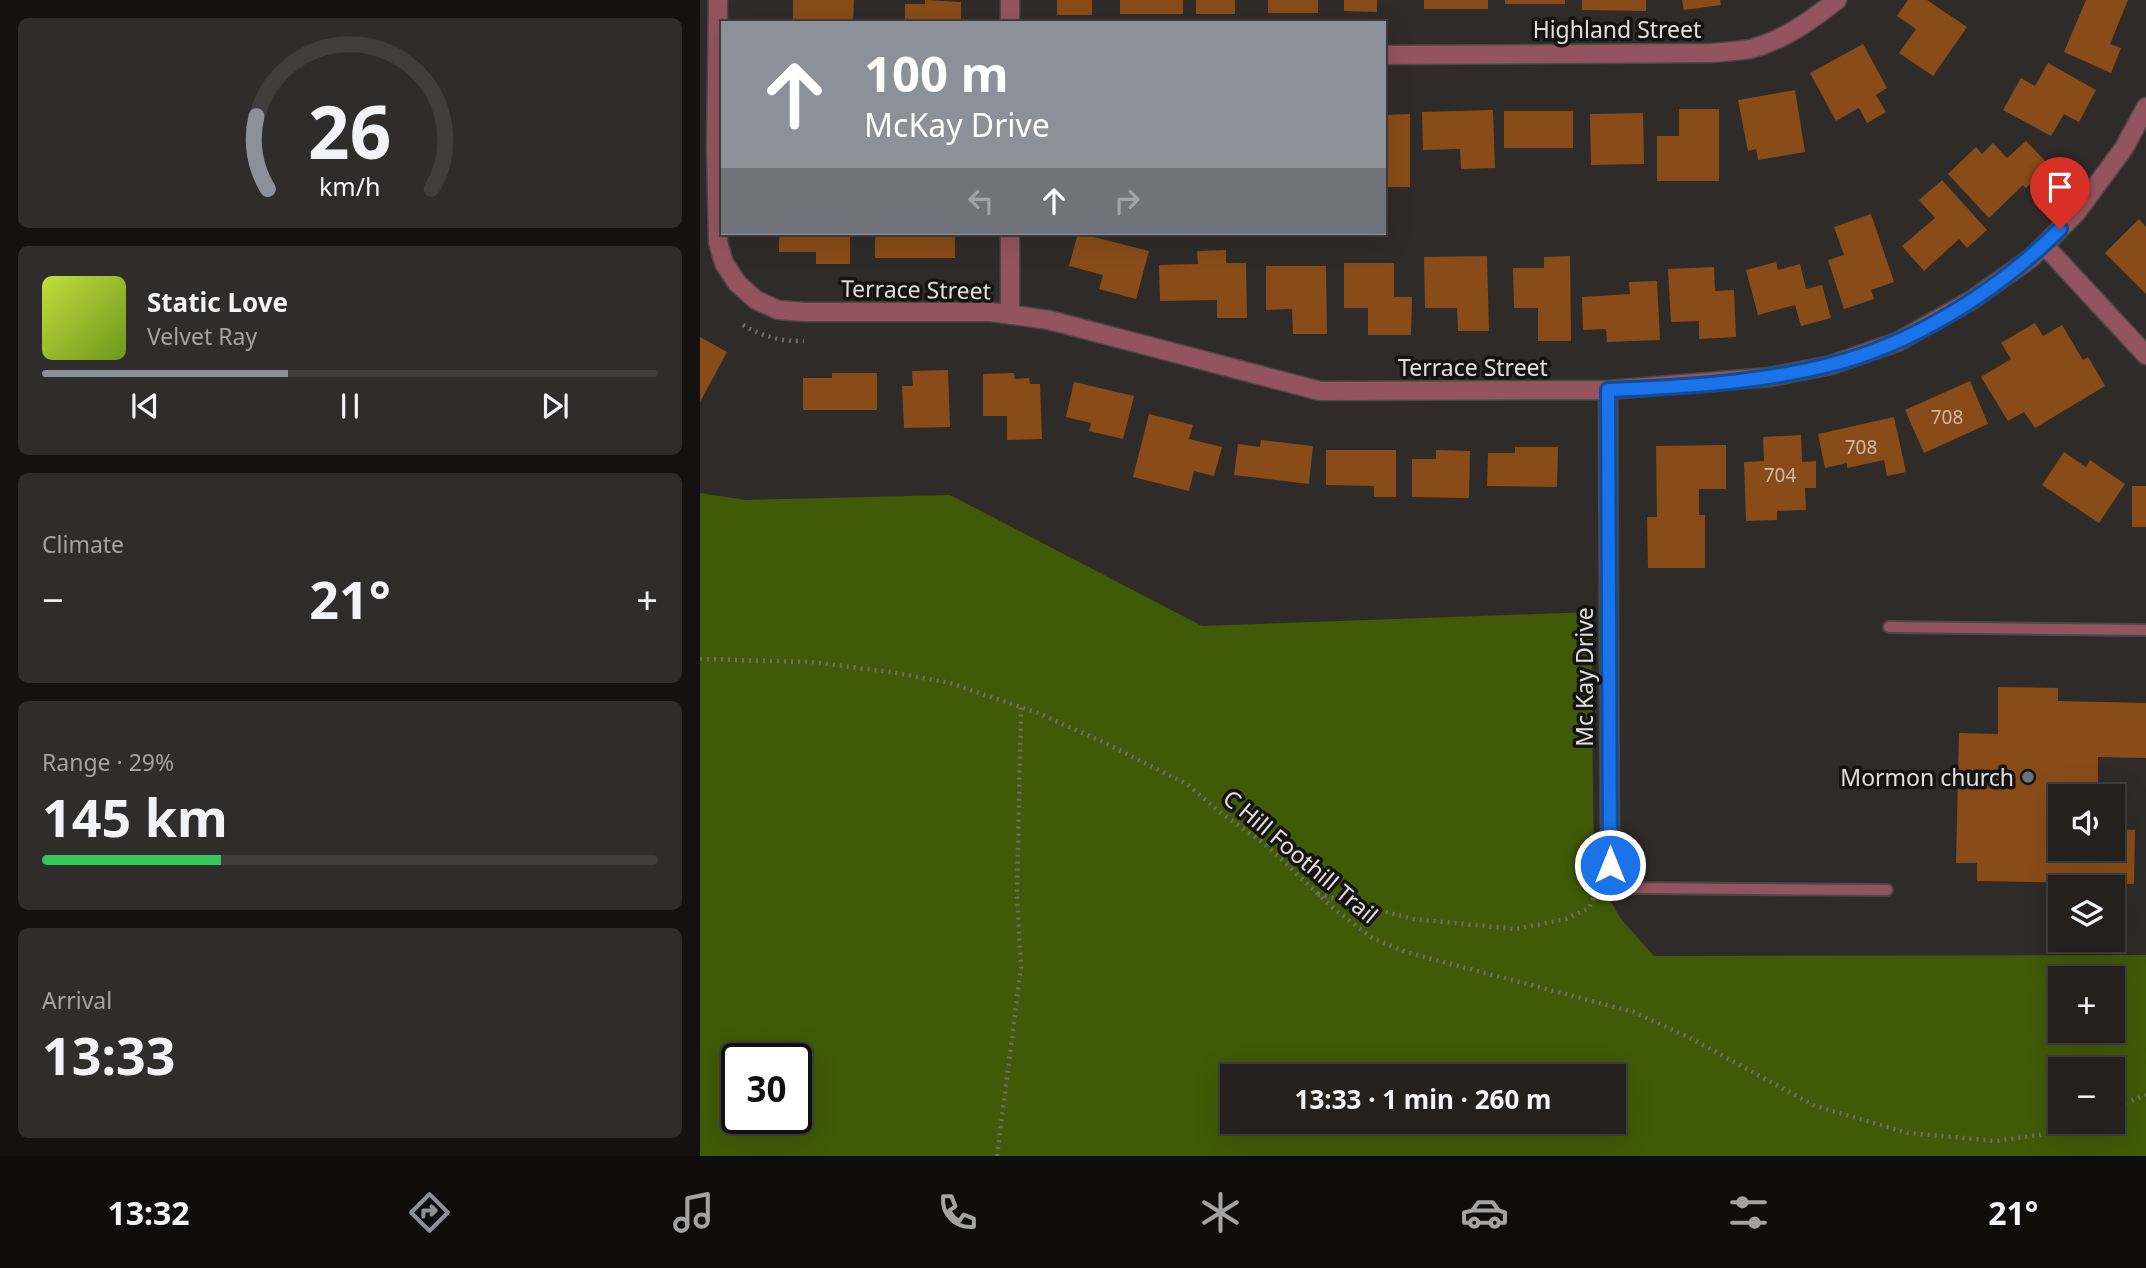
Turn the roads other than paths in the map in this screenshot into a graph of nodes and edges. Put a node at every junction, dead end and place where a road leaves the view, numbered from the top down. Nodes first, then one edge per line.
1 (718, 0) edge
2 (1010, 0) edge
3 (1837, 0) edge
4 (1010, 21) edge
5 (1386, 55) edge
6 (2146, 107) edge
7 (708, 148) edge
8 (1010, 235) edge
9 (2044, 245) junction
10 (1010, 315) junction
11 (2146, 355) edge
12 (1608, 390) junction
13 (1889, 627) dead end
14 (2146, 630) edge
15 (1610, 865) joint
16 (1887, 890) dead end

1 - 7 street
2 - 4 street
3 - 5 street, Highland Street
6 - 9 street, Terrace Street
7 - 10 street, Terrace Street
8 - 10 street
9 - 11 street
9 - 12 street, Terrace Street
10 - 12 street, Terrace Street
12 - 15 street, Mc Kay Drive
13 - 14 lane
15 - 16 lane

